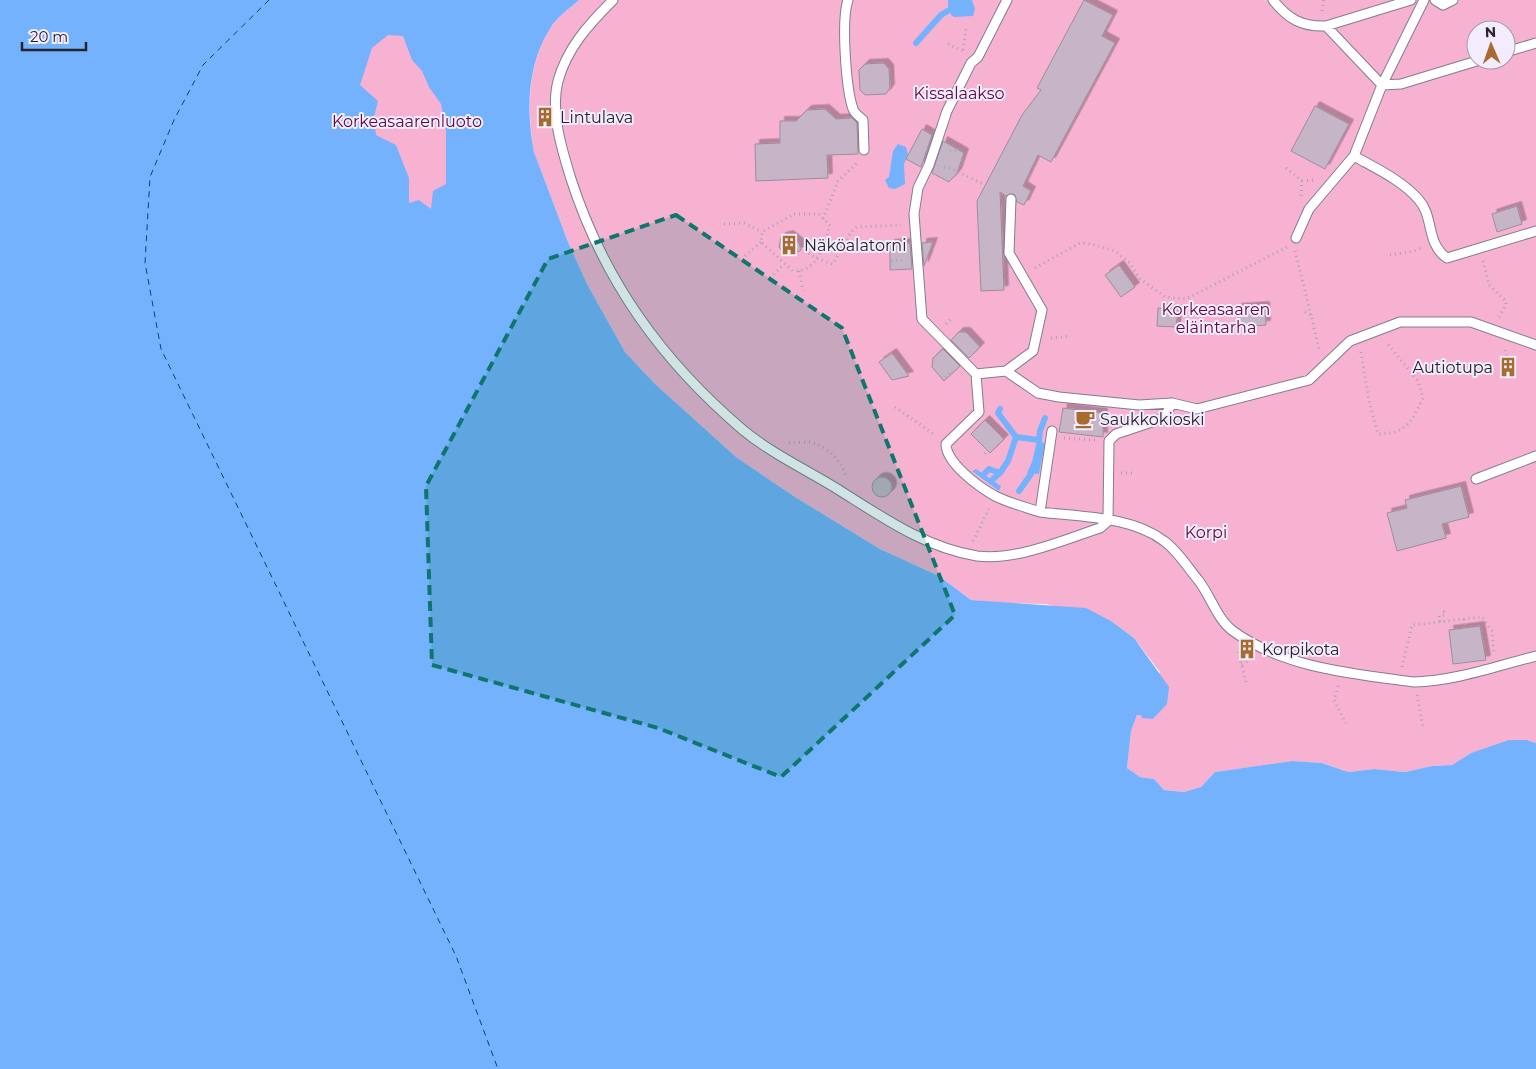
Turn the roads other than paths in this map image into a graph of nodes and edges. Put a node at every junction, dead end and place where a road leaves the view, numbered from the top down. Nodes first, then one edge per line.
1 (613, 0) edge
2 (848, 0) edge
3 (1007, 0) edge
4 (1274, 0) edge
5 (1411, 0) edge
6 (1424, 0) edge
7 (1434, 0) edge
8 (1453, 0) edge
9 (1326, 26) junction
10 (1536, 43) edge
11 (1516, 49) edge
12 (1466, 64) edge
13 (1382, 85) junction
14 (864, 150) road end
15 (1354, 156) junction
16 (1011, 198) dead end
17 (1536, 232) edge
18 (1296, 238) road end
19 (1536, 345) edge
20 (1006, 371) junction
21 (976, 374) junction
22 (1172, 403) junction
23 (1051, 434) road end
24 (1536, 456) edge
25 (1476, 479) dead end
26 (1040, 512) junction
27 (1108, 521) junction
28 (1536, 656) edge

1 - 27 lane
2 - 14 lane
3 - 21 lane
4 - 9 lane
5 - 9 lane
6 - 13 lane
7 - 8 lane
9 - 13 lane
10 - 11 lane
12 - 13 lane
13 - 15 lane
15 - 17 lane
15 - 18 lane
16 - 20 lane
19 - 22 lane
20 - 21 lane
20 - 22 lane
21 - 26 lane
22 - 27 lane
23 - 26 lane
24 - 25 lane
26 - 27 lane
27 - 28 lane

